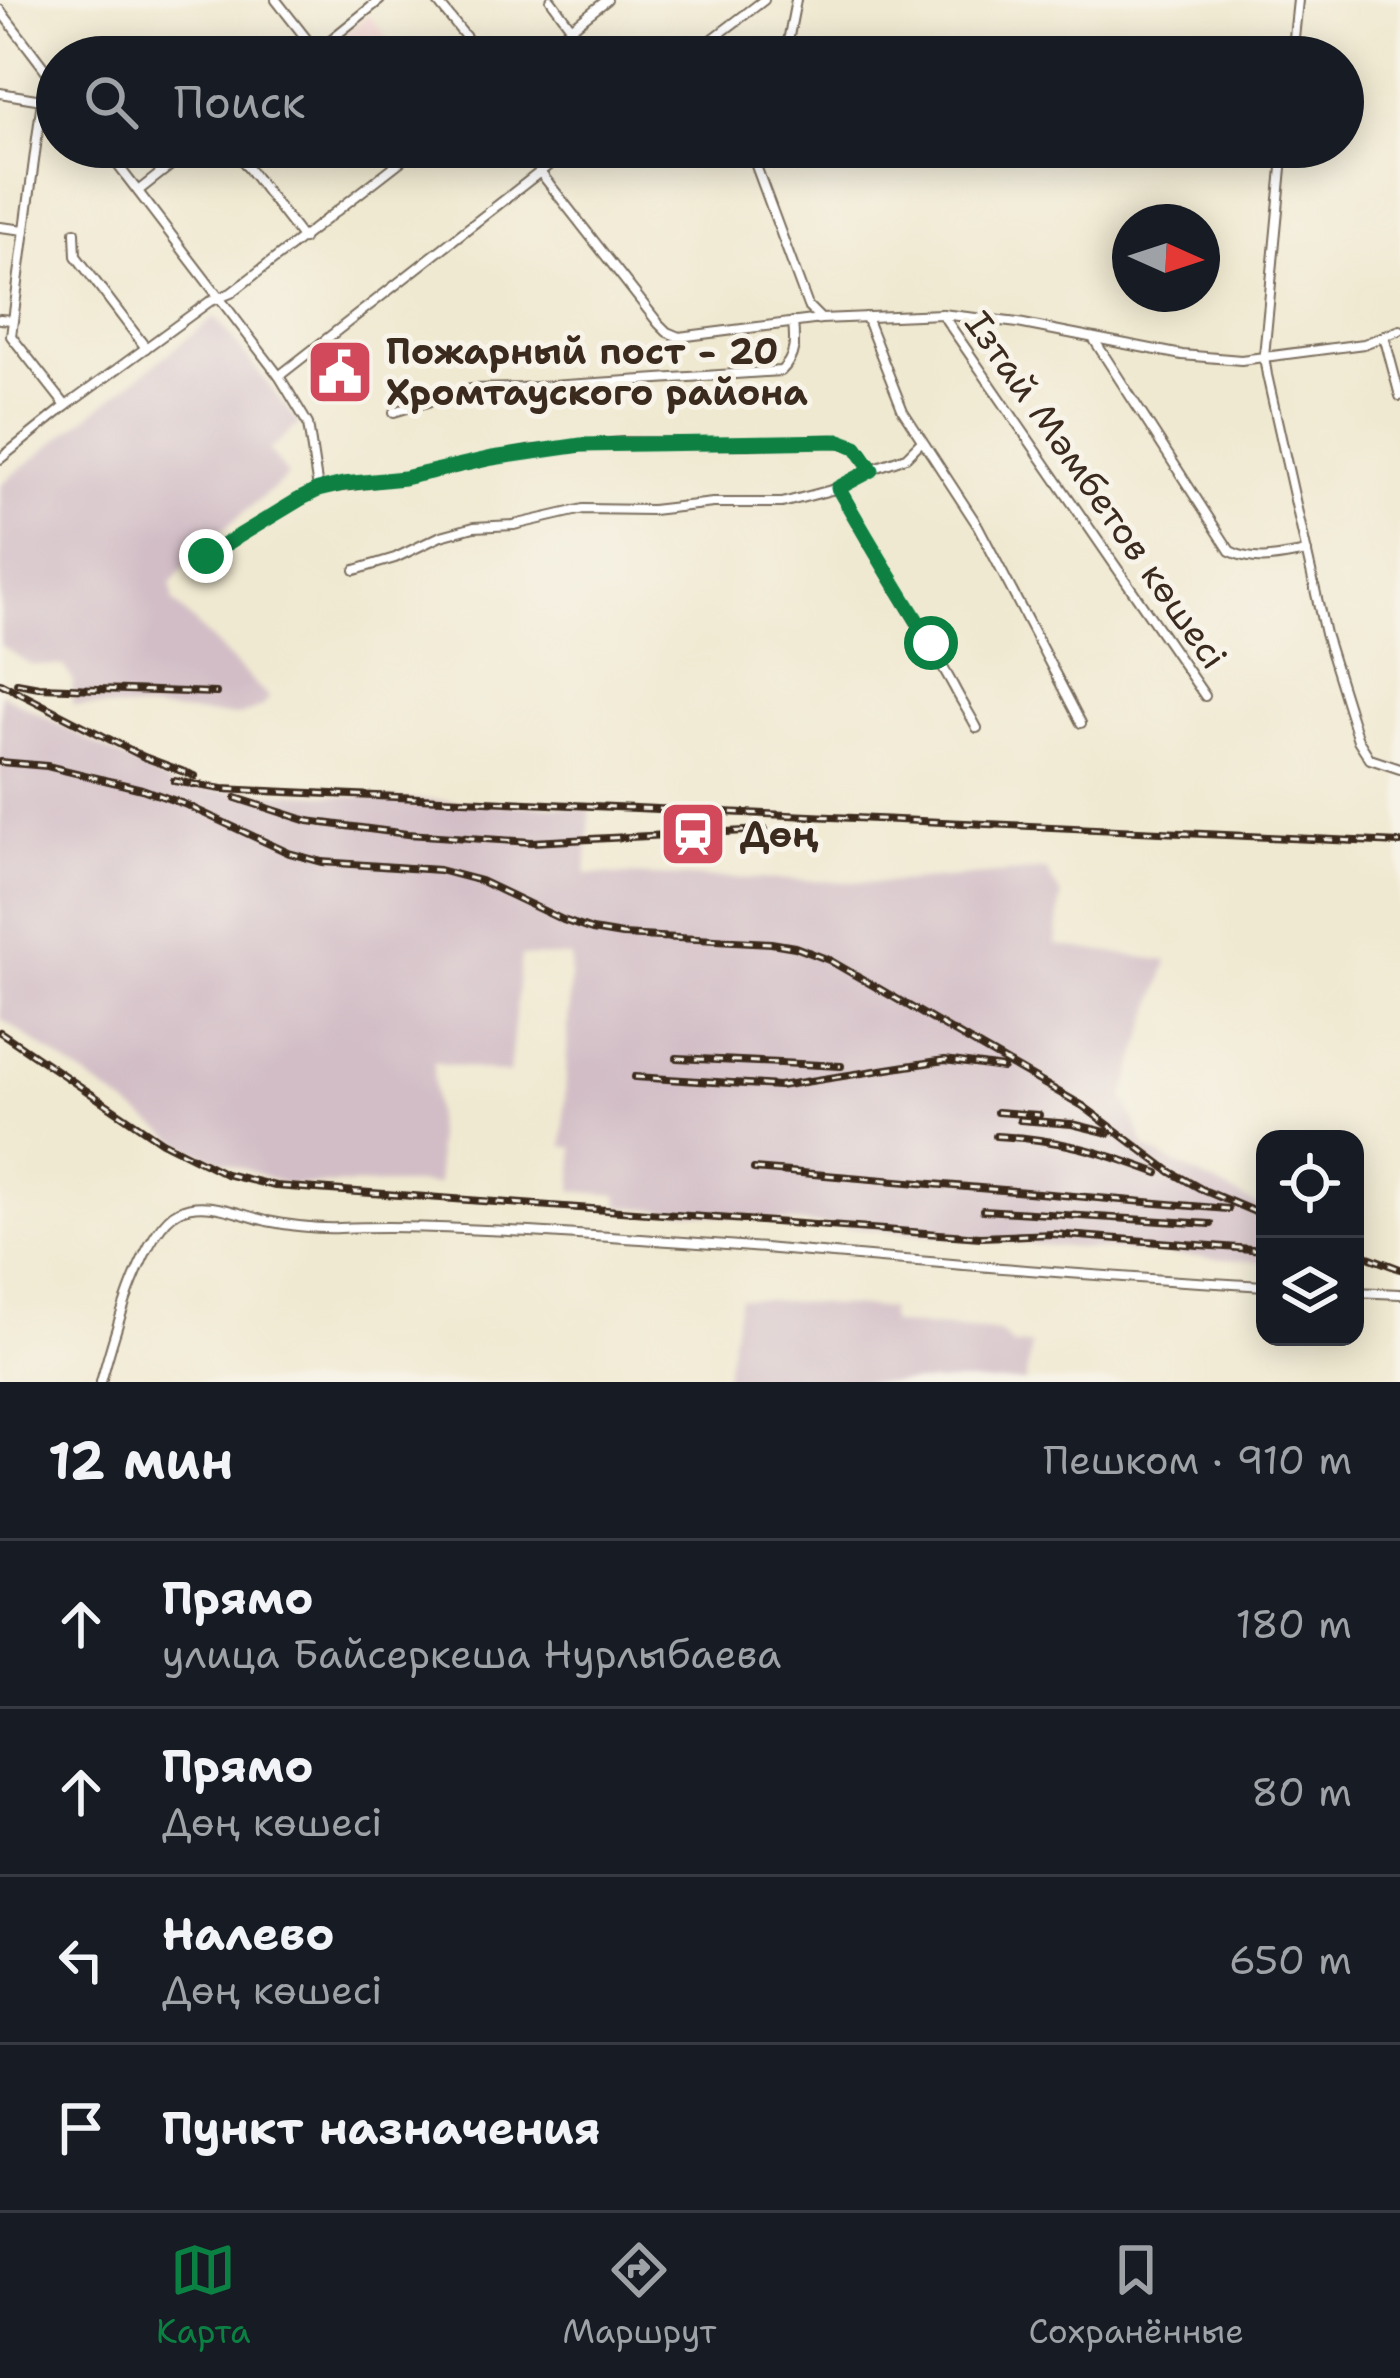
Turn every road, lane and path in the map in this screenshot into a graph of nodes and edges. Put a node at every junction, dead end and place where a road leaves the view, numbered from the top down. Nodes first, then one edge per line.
1 (276, 0) edge
2 (380, 0) edge
3 (436, 0) edge
4 (550, 0) edge
5 (607, 0) edge
6 (764, 0) edge
7 (796, 0) edge
8 (1298, 0) edge
9 (0, 10) edge
10 (572, 28) junction
11 (301, 36) edge
12 (335, 36) edge
13 (465, 36) edge
14 (562, 36) edge
15 (578, 36) edge
16 (717, 36) edge
17 (789, 36) edge
18 (1294, 36) edge
19 (36, 59) edge
20 (0, 93) edge
21 (36, 99) edge
22 (36, 146) edge
23 (120, 168) edge
24 (167, 168) edge
25 (248, 168) edge
26 (393, 168) edge
27 (545, 168) edge
28 (757, 168) edge
29 (1282, 168) edge
30 (540, 172) junction
31 (138, 191) junction
32 (0, 227) edge
33 (25, 230) junction
34 (75, 232) dead end
35 (303, 239) junction
36 (219, 298) junction
37 (942, 314) junction
38 (866, 317) junction
39 (0, 319) edge
40 (821, 319) junction
41 (12, 320) junction
42 (794, 322) junction
43 (1400, 331) edge
44 (1384, 336) junction
45 (1092, 337) junction
46 (146, 348) junction
47 (1264, 356) junction
48 (278, 376) junction
49 (1400, 396) edge
50 (66, 406) junction
51 (394, 412) dead end
52 (922, 441) junction
53 (0, 459) edge
54 (872, 470) junction
55 (838, 488) junction
56 (318, 490) junction
57 (1307, 552) junction
58 (356, 570) dead end
59 (193, 578) dead end
60 (1205, 696) dead end
61 (1081, 723) dead end
62 (977, 728) dead end
63 (1400, 770) edge
64 (1256, 1285) edge
65 (1364, 1292) edge
66 (1400, 1294) edge
67 (101, 1382) edge

1 - 11 street
2 - 12 street
3 - 13 street
4 - 10 street
5 - 10 street
6 - 16 street
7 - 17 street
8 - 18 street
9 - 19 street
10 - 14 street
10 - 15 street
20 - 21 street
22 - 33 street
23 - 31 street
24 - 31 street
25 - 35 street
26 - 35 street
27 - 30 street
28 - 40 street
29 - 47 street
30 - 42 street
30 - 48 street
31 - 36 street
32 - 33 street
33 - 41 street
34 - 46 street
35 - 36 street
36 - 46 street
36 - 48 street
37 - 38 street
37 - 45 street
37 - 60 street, Ізтай Мәмбетов көшесі
38 - 40 street
38 - 52 street
39 - 41 street
40 - 42 street
41 - 50 street
42 - 51 street
43 - 44 street
44 - 47 street
44 - 49 street
45 - 47 street
45 - 57 street
46 - 50 street
47 - 57 street
48 - 56 street
50 - 53 street
52 - 54 street
52 - 61 street
54 - 55 street
54 - 56 street
55 - 58 street
55 - 62 street
56 - 59 street
57 - 63 street
64 - 67 street
65 - 66 street

